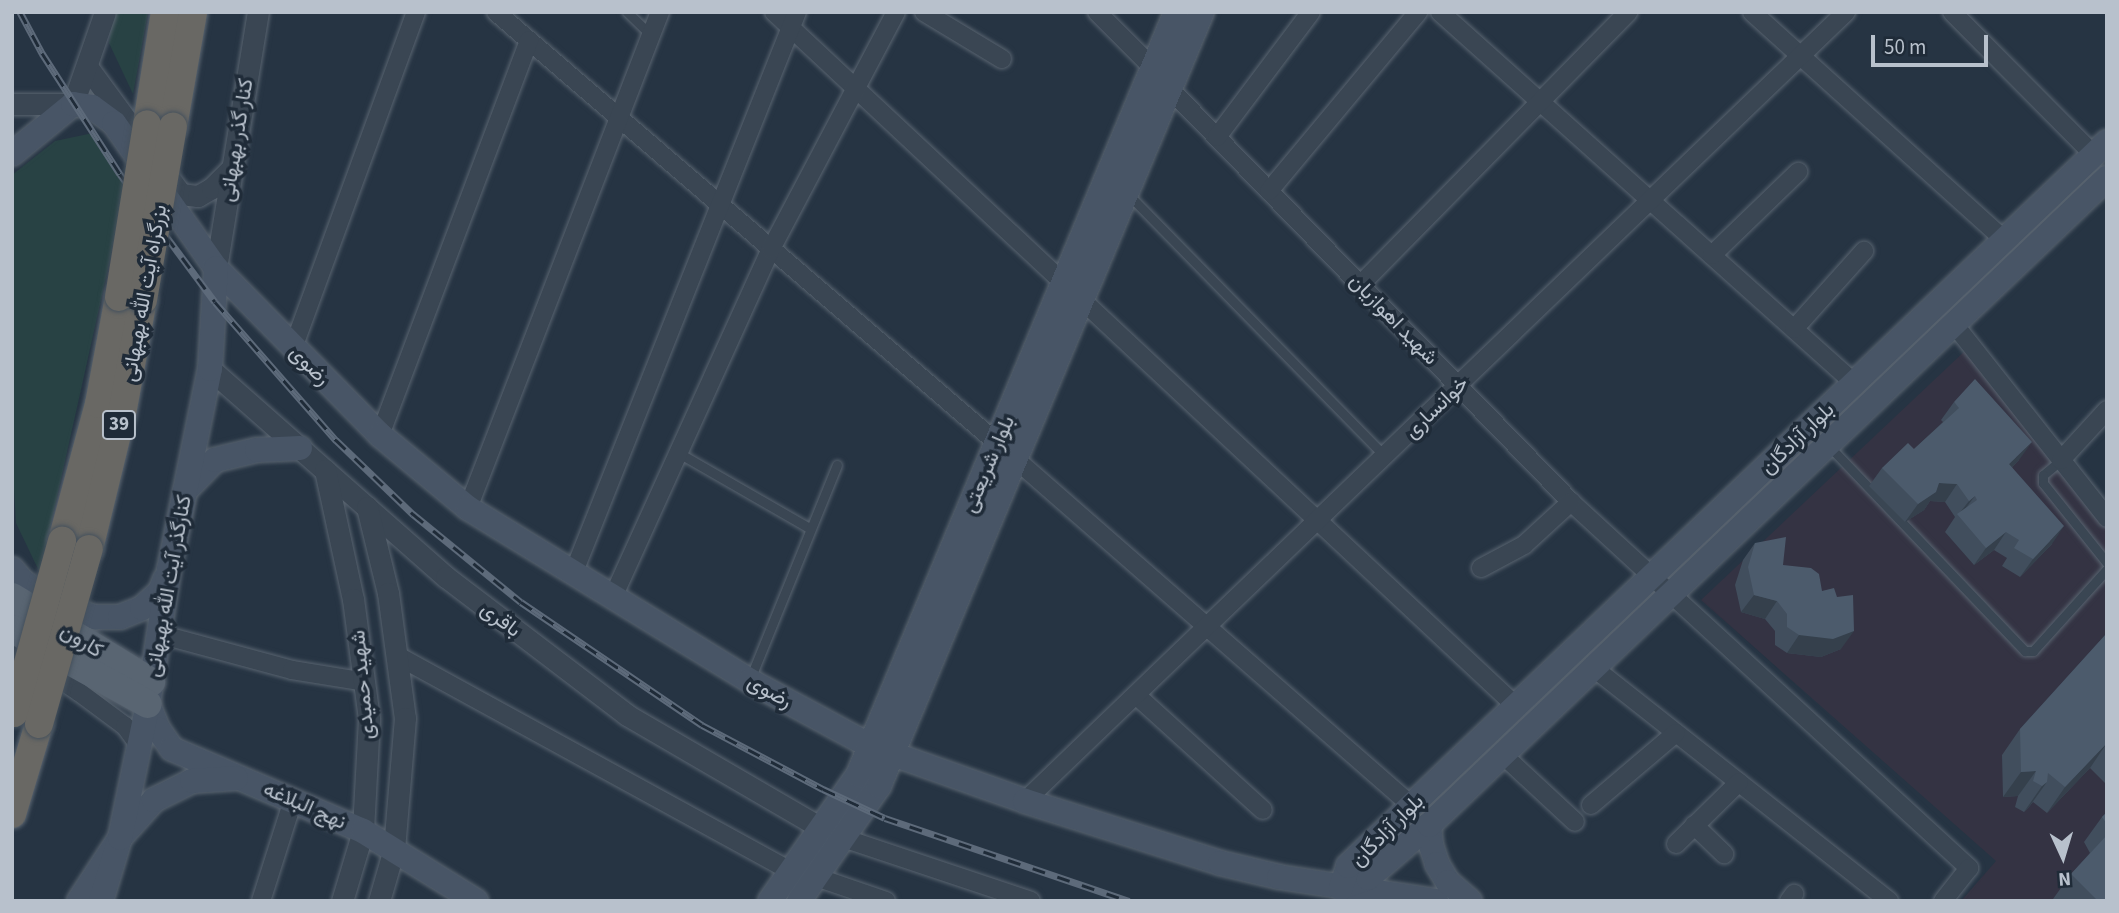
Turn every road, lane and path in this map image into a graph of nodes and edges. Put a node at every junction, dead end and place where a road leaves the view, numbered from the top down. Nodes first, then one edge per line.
1 (105, 12) edge
2 (165, 12) edge
3 (193, 12) edge
4 (258, 12) edge
5 (416, 12) edge
6 (496, 12) edge
7 (627, 12) edge
8 (660, 12) edge
9 (774, 12) edge
10 (896, 12) edge
11 (924, 12) edge
12 (1097, 12) edge
13 (1176, 12) edge
14 (1202, 12) edge
15 (1311, 12) edge
16 (1418, 12) edge
17 (1440, 12) edge
18 (1628, 12) edge
19 (1752, 12) edge
20 (1846, 12) edge
21 (1952, 12) edge
22 (794, 20) edge
23 (651, 35) junction
24 (529, 40) junction
25 (1800, 56) junction
26 (1002, 59) dead end
27 (88, 68) junction
28 (1153, 68) junction
29 (1170, 89) junction
30 (856, 92) junction
31 (1540, 102) junction
32 (12, 104) edge
33 (73, 104) junction
34 (619, 118) junction
35 (160, 125) junction
36 (1217, 137) junction
37 (2100, 148) edge
38 (12, 153) edge
39 (231, 169) junction
40 (1798, 172) dead end
41 (2107, 178) edge
42 (1269, 191) junction
43 (1126, 192) junction
44 (1650, 201) junction
45 (720, 205) junction
46 (2004, 240) junction
47 (771, 249) junction
48 (1864, 251) dead end
49 (1712, 255) junction
50 (216, 268) junction
51 (1063, 283) junction
52 (1360, 285) junction
53 (1082, 300) junction
54 (1954, 324) junction
55 (1794, 329) junction
56 (293, 348) junction
57 (210, 369) junction
58 (1854, 383) junction
59 (1458, 385) junction
60 (2107, 411) edge
61 (380, 435) junction
62 (997, 443) junction
63 (1828, 445) junction
64 (300, 448) junction
65 (677, 452) junction
66 (1385, 456) junction
67 (1015, 460) junction
68 (2062, 460) junction
69 (837, 465) dead end
70 (325, 470) junction
71 (185, 491) junction
72 (1571, 502) junction
73 (367, 507) junction
74 (468, 508) junction
75 (2107, 517) edge
76 (1317, 521) junction
77 (809, 528) junction
78 (2107, 563) edge
79 (1481, 568) dead end
80 (12, 569) edge
81 (2107, 569) edge
82 (169, 570) junction
83 (573, 575) junction
84 (1652, 577) junction
85 (1670, 595) junction
86 (12, 597) edge
87 (612, 597) junction
88 (1206, 627) junction
89 (12, 629) edge
90 (159, 634) junction
91 (12, 653) edge
92 (396, 655) junction
93 (1594, 668) junction
94 (750, 681) junction
95 (365, 682) junction
96 (149, 693) junction
97 (1136, 695) junction
98 (1516, 706) junction
99 (22, 719) edge
100 (1676, 733) junction
101 (138, 744) junction
102 (881, 750) junction
103 (1503, 755) junction
104 (243, 777) junction
105 (1738, 782) junction
106 (293, 800) junction
107 (1025, 801) junction
108 (1591, 805) dead end
109 (1412, 806) junction
110 (1263, 810) dead end
111 (12, 814) edge
112 (1576, 821) dead end
113 (1429, 825) junction
114 (1694, 825) junction
115 (363, 831) junction
116 (832, 833) junction
117 (120, 838) junction
118 (1676, 844) dead end
119 (394, 849) junction
120 (1724, 854) dead end
121 (791, 871) junction
122 (816, 877) junction
123 (1333, 894) edge
124 (79, 901) edge
125 (101, 901) edge
126 (261, 901) edge
127 (342, 901) edge
128 (379, 901) edge
129 (476, 901) edge
130 (770, 901) edge
131 (799, 901) edge
132 (886, 901) edge
133 (1031, 901) edge
134 (1436, 901) edge
135 (1470, 901) edge
136 (1889, 901) edge
137 (1943, 901) edge

1 - 27 street
2 - 35 highway, بزرگراه آیت الله بهبهانی / 39
3 - 35 highway, بزرگراه آیت الله بهبهانی / 39
4 - 39 street, کنار گذر بهبهانی
5 - 56 street
6 - 24 street
7 - 23 lane
8 - 23 street
9 - 22 street
10 - 30 street
11 - 26 street
12 - 28 street
13 - 28 main road, بلوار شریعتی
14 - 29 main road, بلوار شریعتی
15 - 36 street
16 - 42 street
17 - 31 street
18 - 31 street
19 - 25 street
20 - 25 street, خوانساری
21 - 37 street
22 - 30 street
22 - 45 street
23 - 34 street
24 - 34 street
24 - 61 street
25 - 44 street, خوانساری
25 - 46 street
27 - 33 street
27 - 39 street
28 - 51 main road, بلوار شریعتی
29 - 36 street, شهید اهوازیان
29 - 43 main road, بلوار شریعتی
30 - 47 street
30 - 51 street
31 - 44 street
31 - 52 street
32 - 33 street
33 - 38 main road
33 - 50 main road, رضوی
34 - 45 street
34 - 74 street
35 - 99 highway, بزرگراه آیت الله بهبهانی / 39, bridge
36 - 42 street, شهید اهوازیان
37 - 46 main road, بلوار آزادگان
39 - 50 street, کنار گذر بهبهانی
40 - 49 street
41 - 54 main road, بلوار آزادگان
42 - 52 street, شهید اهوازیان
43 - 53 main road, بلوار شریعتی
43 - 66 lane
44 - 49 street
44 - 59 street, خوانساری
45 - 47 street
45 - 83 street
46 - 58 main road, بلوار آزادگان
47 - 62 street
47 - 65 street
48 - 55 street
49 - 55 street
50 - 56 main road, رضوی
50 - 57 main road, کنارگذر آیت الله بهبهانی
51 - 53 street
51 - 62 main road, بلوار شریعتی
52 - 59 street, شهید اهوازیان
53 - 67 main road, بلوار شریعتی
53 - 76 street
54 - 63 main road, بلوار آزادگان
54 - 68 street
55 - 58 street
56 - 61 main road, رضوی
57 - 64 street, باقری
57 - 71 main road, کنارگذر آیت الله بهبهانی
58 - 84 main road, بلوار آزادگان
59 - 66 street, خوانساری
59 - 72 street, شهید اهوازیان
60 - 68 street
61 - 74 main road, رضوی
62 - 67 street
62 - 102 main road, بلوار شریعتی
63 - 81 lane
63 - 85 main road, بلوار آزادگان
64 - 70 street, باقری
64 - 71 main road
65 - 77 lane
65 - 87 street
66 - 76 street, خوانساری
67 - 88 street
67 - 102 main road, بلوار شریعتی
68 - 75 street
68 - 78 lane
69 - 77 lane
70 - 73 street, باقری
70 - 95 street, شهید حمیدی
71 - 82 main road, کنارگذر آیت الله بهبهانی
72 - 79 street
72 - 84 street, شهید اهوازیان
73 - 92 street, شهید حمیدی
73 - 116 street, باقری
74 - 83 main road, رضوی
76 - 88 street, خوانساری
76 - 98 street
77 - 94 lane
80 - 82 main road
82 - 90 main road, کنارگذر آیت الله بهبهانی
83 - 87 main road, رضوی
84 - 85 street, شهید اهوازیان
84 - 98 main road, بلوار آزادگان
85 - 93 main road, بلوار آزادگان
85 - 137 street
86 - 96 main road, کارون
87 - 94 main road, رضوی
88 - 97 street, خوانساری
88 - 109 street
89 - 96 main road, کارون
90 - 95 street
90 - 96 main road, کنارگذر آیت الله بهبهانی
91 - 101 street
92 - 119 street, شهید حمیدی
92 - 121 street
93 - 100 street
93 - 103 main road, بلوار آزادگان
94 - 102 main road, رضوی
95 - 115 street, شهید حمیدی
96 - 101 main road, کنارگذر آیت الله بهبهانی
96 - 104 main road, نهج البلاغه
97 - 107 street, خوانساری
97 - 110 street
98 - 109 main road, بلوار آزادگان
99 - 111 highway, بزرگراه آیت الله بهبهانی / 39
100 - 105 street
100 - 108 street
101 - 117 main road, کنارگذر آیت الله بهبهانی
102 - 107 main road, رضوی
102 - 116 main road, بلوار شریعتی
103 - 112 street
103 - 113 main road, بلوار آزادگان
104 - 106 main road, نهج البلاغه
104 - 117 main road
105 - 114 street
105 - 136 street
106 - 115 main road, نهج البلاغه
106 - 126 street
107 - 123 main road, رضوی
109 - 123 main road, بلوار آزادگان
113 - 123 main road, بلوار آزادگان
113 - 135 main road
114 - 118 street
114 - 120 street
115 - 119 main road, نهج البلاغه
115 - 127 street, شهید حمیدی
116 - 121 main road, بلوار شریعتی
116 - 122 main road, بلوار شریعتی
116 - 133 street, باقری
117 - 124 main road
117 - 125 main road, کنارگذر آیت الله بهبهانی
119 - 128 street, شهید حمیدی
119 - 129 main road, نهج البلاغه
121 - 130 main road, بلوار شریعتی
122 - 131 main road, بلوار شریعتی
122 - 132 street
123 - 134 main road, رضوی

